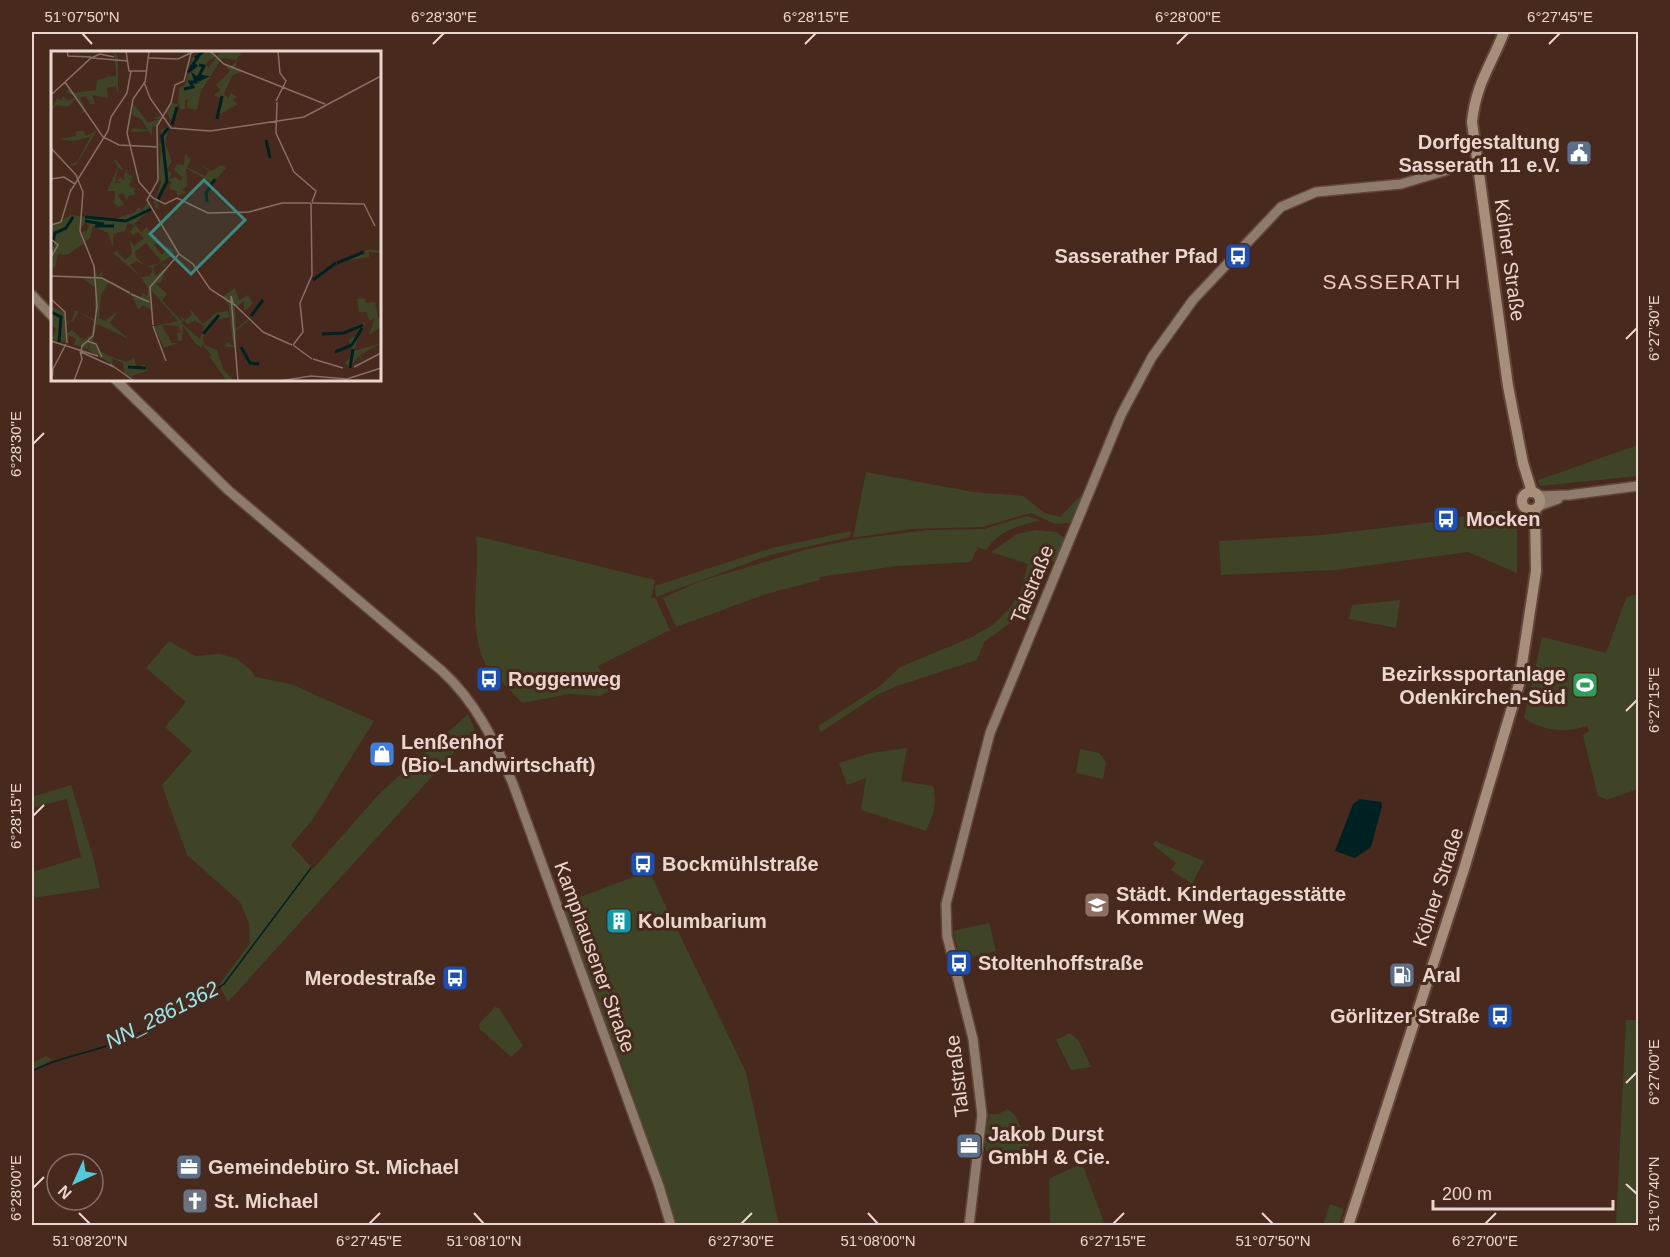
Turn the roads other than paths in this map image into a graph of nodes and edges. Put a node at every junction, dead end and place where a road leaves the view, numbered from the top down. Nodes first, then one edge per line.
1 (1504, 32) edge
2 (1478, 165) junction
3 (32, 295) edge
4 (51, 315) edge
5 (117, 381) edge
6 (1638, 486) edge
7 (1532, 501) junction
8 (671, 1226) edge
9 (969, 1226) edge
10 (1348, 1226) edge

1 - 2 main road, Kölner Straße
2 - 7 main road, Kölner Straße
2 - 9 street, Talstraße
3 - 4 street
5 - 8 street, Kamphausener Straße
6 - 7 street
7 - 10 main road, Kölner Straße

